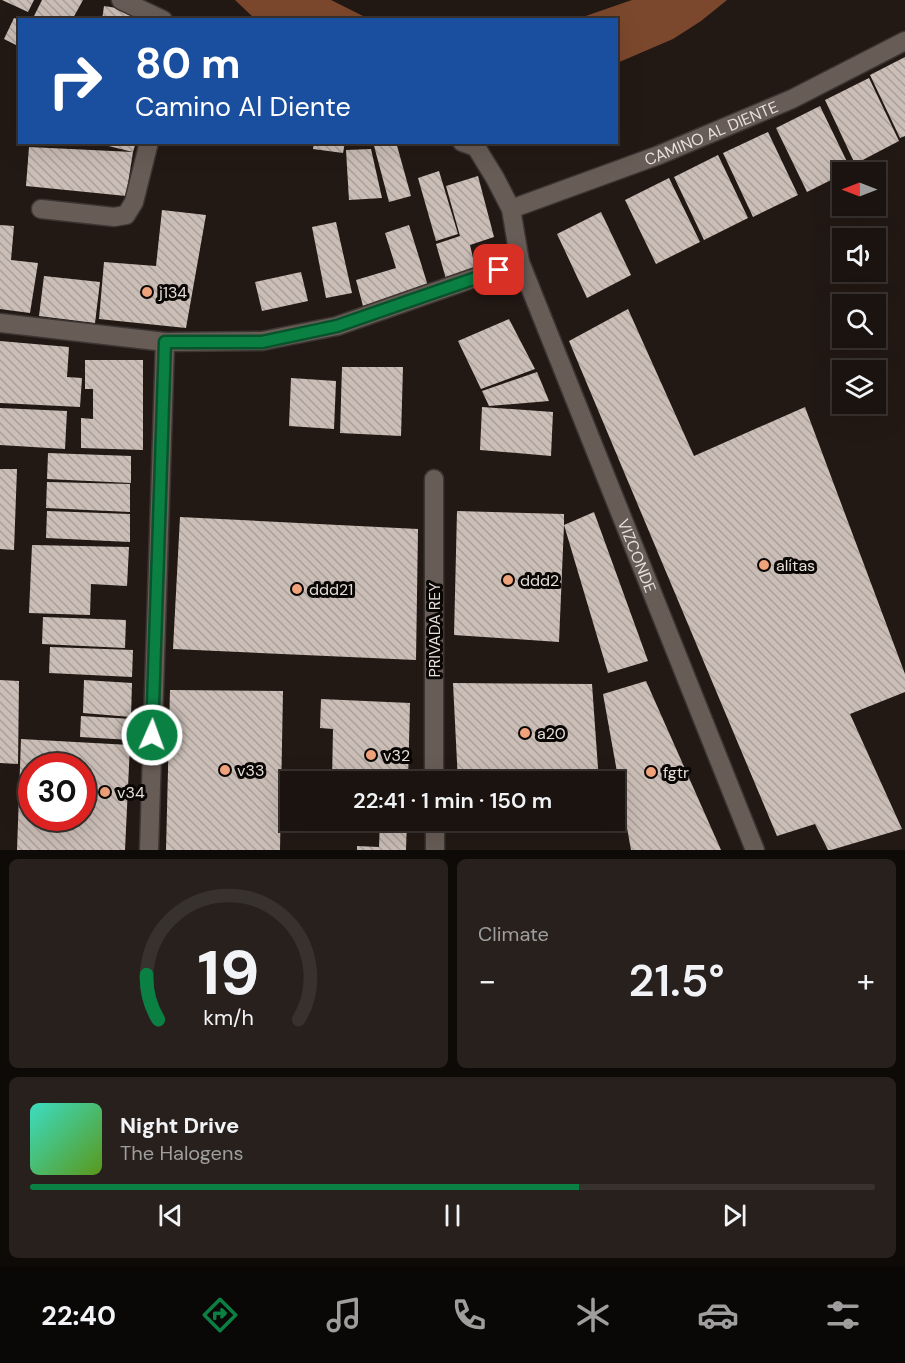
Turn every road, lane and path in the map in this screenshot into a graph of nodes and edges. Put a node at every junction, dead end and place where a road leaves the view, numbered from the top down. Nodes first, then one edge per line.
1 (120, 0) edge
2 (159, 18) edge
3 (905, 41) edge
4 (149, 144) edge
5 (468, 144) edge
6 (41, 209) dead end
7 (511, 209) junction
8 (520, 262) junction
9 (0, 323) edge
10 (165, 342) junction
11 (434, 479) dead end
12 (435, 771) edge
13 (435, 831) edge
14 (149, 850) edge
15 (435, 850) edge
16 (755, 850) edge

1 - 2 street
3 - 7 street, CAMINO AL DIENTE
4 - 6 street
5 - 7 street, VIZCONDE
7 - 8 street, VIZCONDE
8 - 10 street
8 - 16 street, VIZCONDE
9 - 10 street
10 - 14 street
11 - 12 street, PRIVADA REY
13 - 15 street

